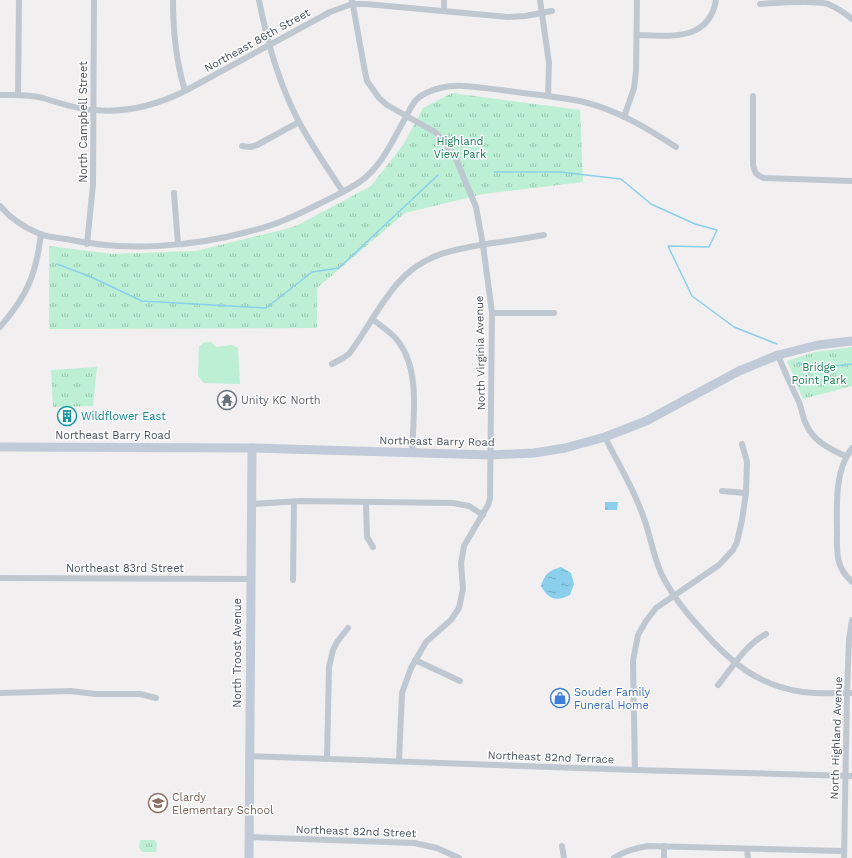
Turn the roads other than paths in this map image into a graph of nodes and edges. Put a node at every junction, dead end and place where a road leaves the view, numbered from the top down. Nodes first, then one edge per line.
1 (19, 0) edge
2 (94, 0) edge
3 (173, 0) edge
4 (259, 0) edge
5 (444, 0) edge
6 (540, 0) edge
7 (637, 0) edge
8 (716, 0) edge
9 (352, 2) edge
10 (760, 4) dead end
11 (444, 10) junction
12 (552, 11) dead end
13 (542, 12) junction
14 (852, 19) edge
15 (637, 35) junction
16 (269, 45) junction
17 (185, 91) junction
18 (0, 94) edge
19 (18, 94) junction
20 (548, 96) junction
21 (753, 96) dead end
22 (94, 110) junction
23 (406, 116) junction
24 (624, 117) junction
25 (299, 122) junction
26 (242, 146) dead end
27 (676, 147) dead end
28 (852, 181) edge
29 (342, 192) junction
30 (174, 193) dead end
31 (0, 206) edge
32 (40, 234) junction
33 (544, 235) dead end
34 (87, 244) junction
35 (178, 244) junction
36 (483, 245) junction
37 (492, 312) junction
38 (554, 313) dead end
39 (372, 319) junction
40 (0, 327) edge
41 (852, 341) edge
42 (778, 355) junction
43 (332, 364) dead end
44 (604, 437) junction
45 (742, 444) dead end
46 (0, 447) edge
47 (252, 448) junction
48 (852, 448) edge
49 (412, 453) junction
50 (491, 455) junction
51 (845, 456) junction
52 (722, 491) dead end
53 (746, 493) junction
54 (294, 502) junction
55 (366, 503) junction
56 (252, 504) junction
57 (482, 515) junction
58 (373, 547) dead end
59 (0, 578) edge
60 (250, 579) junction
61 (293, 580) dead end
62 (852, 582) edge
63 (674, 596) junction
64 (852, 620) edge
65 (348, 628) dead end
66 (766, 634) dead end
67 (415, 660) junction
68 (736, 664) junction
69 (460, 681) dead end
70 (718, 685) dead end
71 (0, 693) edge
72 (849, 693) edge
73 (156, 698) dead end
74 (249, 756) junction
75 (327, 758) junction
76 (399, 761) junction
77 (635, 770) junction
78 (845, 776) junction
79 (852, 776) edge
80 (249, 837) junction
81 (562, 846) dead end
82 (664, 846) junction
83 (747, 849) junction
84 (844, 855) edge
85 (249, 858) edge
86 (459, 858) edge
87 (564, 858) edge
88 (614, 858) edge
89 (664, 858) edge
90 (748, 858) edge

1 - 19 street
2 - 22 street, North Campbell Street
3 - 17 street
4 - 16 street
5 - 11 street
6 - 13 street
7 - 15 street
8 - 15 street
9 - 11 street, Northeast 86th Street
9 - 16 street, Northeast 86th Street
9 - 23 street, North Virginia Avenue
10 - 14 street
11 - 13 street, Northeast 86th Street
12 - 13 street, Northeast 86th Street
13 - 20 street
15 - 24 street
16 - 17 street, Northeast 86th Street
16 - 25 street
17 - 22 street, Northeast 86th Street
18 - 19 street, Northeast 86th Street
19 - 22 street, Northeast 86th Street
20 - 23 street
20 - 24 street
21 - 28 street
22 - 34 street, North Campbell Street
23 - 29 street
23 - 36 street, North Virginia Avenue
24 - 27 street
25 - 26 street
25 - 29 street
29 - 35 street
30 - 35 street
31 - 32 street
32 - 34 street
32 - 40 street
33 - 36 street
34 - 35 street
36 - 37 street, North Virginia Avenue
36 - 39 street
37 - 38 street
37 - 50 street, North Virginia Avenue
39 - 43 street
39 - 49 street
41 - 42 main road, Northeast Barry Road
42 - 44 main road, Northeast Barry Road
42 - 51 street
44 - 50 main road, Northeast Barry Road
44 - 63 street
45 - 53 street
46 - 47 main road, Northeast Barry Road
47 - 49 main road, Northeast Barry Road
47 - 56 main road, North Troost Avenue
48 - 51 street
49 - 50 main road, Northeast Barry Road
50 - 57 street, North Virginia Avenue
51 - 62 street
52 - 53 street
53 - 63 street
54 - 55 street
54 - 56 street
54 - 61 street
55 - 57 street
55 - 58 street
56 - 60 main road, North Troost Avenue
57 - 67 street, North Virginia Avenue
59 - 60 street, Northeast 83rd Street
60 - 74 main road, North Troost Avenue
63 - 68 street
63 - 77 street
64 - 72 street, North Highland Avenue
65 - 75 street
66 - 68 street
67 - 69 street
67 - 76 street, North Virginia Avenue
68 - 70 street
68 - 72 street
71 - 73 street
72 - 78 street, North Highland Avenue
74 - 75 street, Northeast 82nd Terrace
74 - 80 main road, North Troost Avenue
75 - 76 street, Northeast 82nd Terrace
76 - 77 street, Northeast 82nd Terrace
77 - 78 street, Northeast 82nd Terrace
78 - 79 street, Northeast 82nd Terrace
78 - 84 street, North Highland Avenue
80 - 85 main road, North Troost Avenue
80 - 86 street, Northeast 82nd Street
81 - 87 street
82 - 83 street
82 - 88 street
82 - 89 street
83 - 84 street
83 - 90 street

